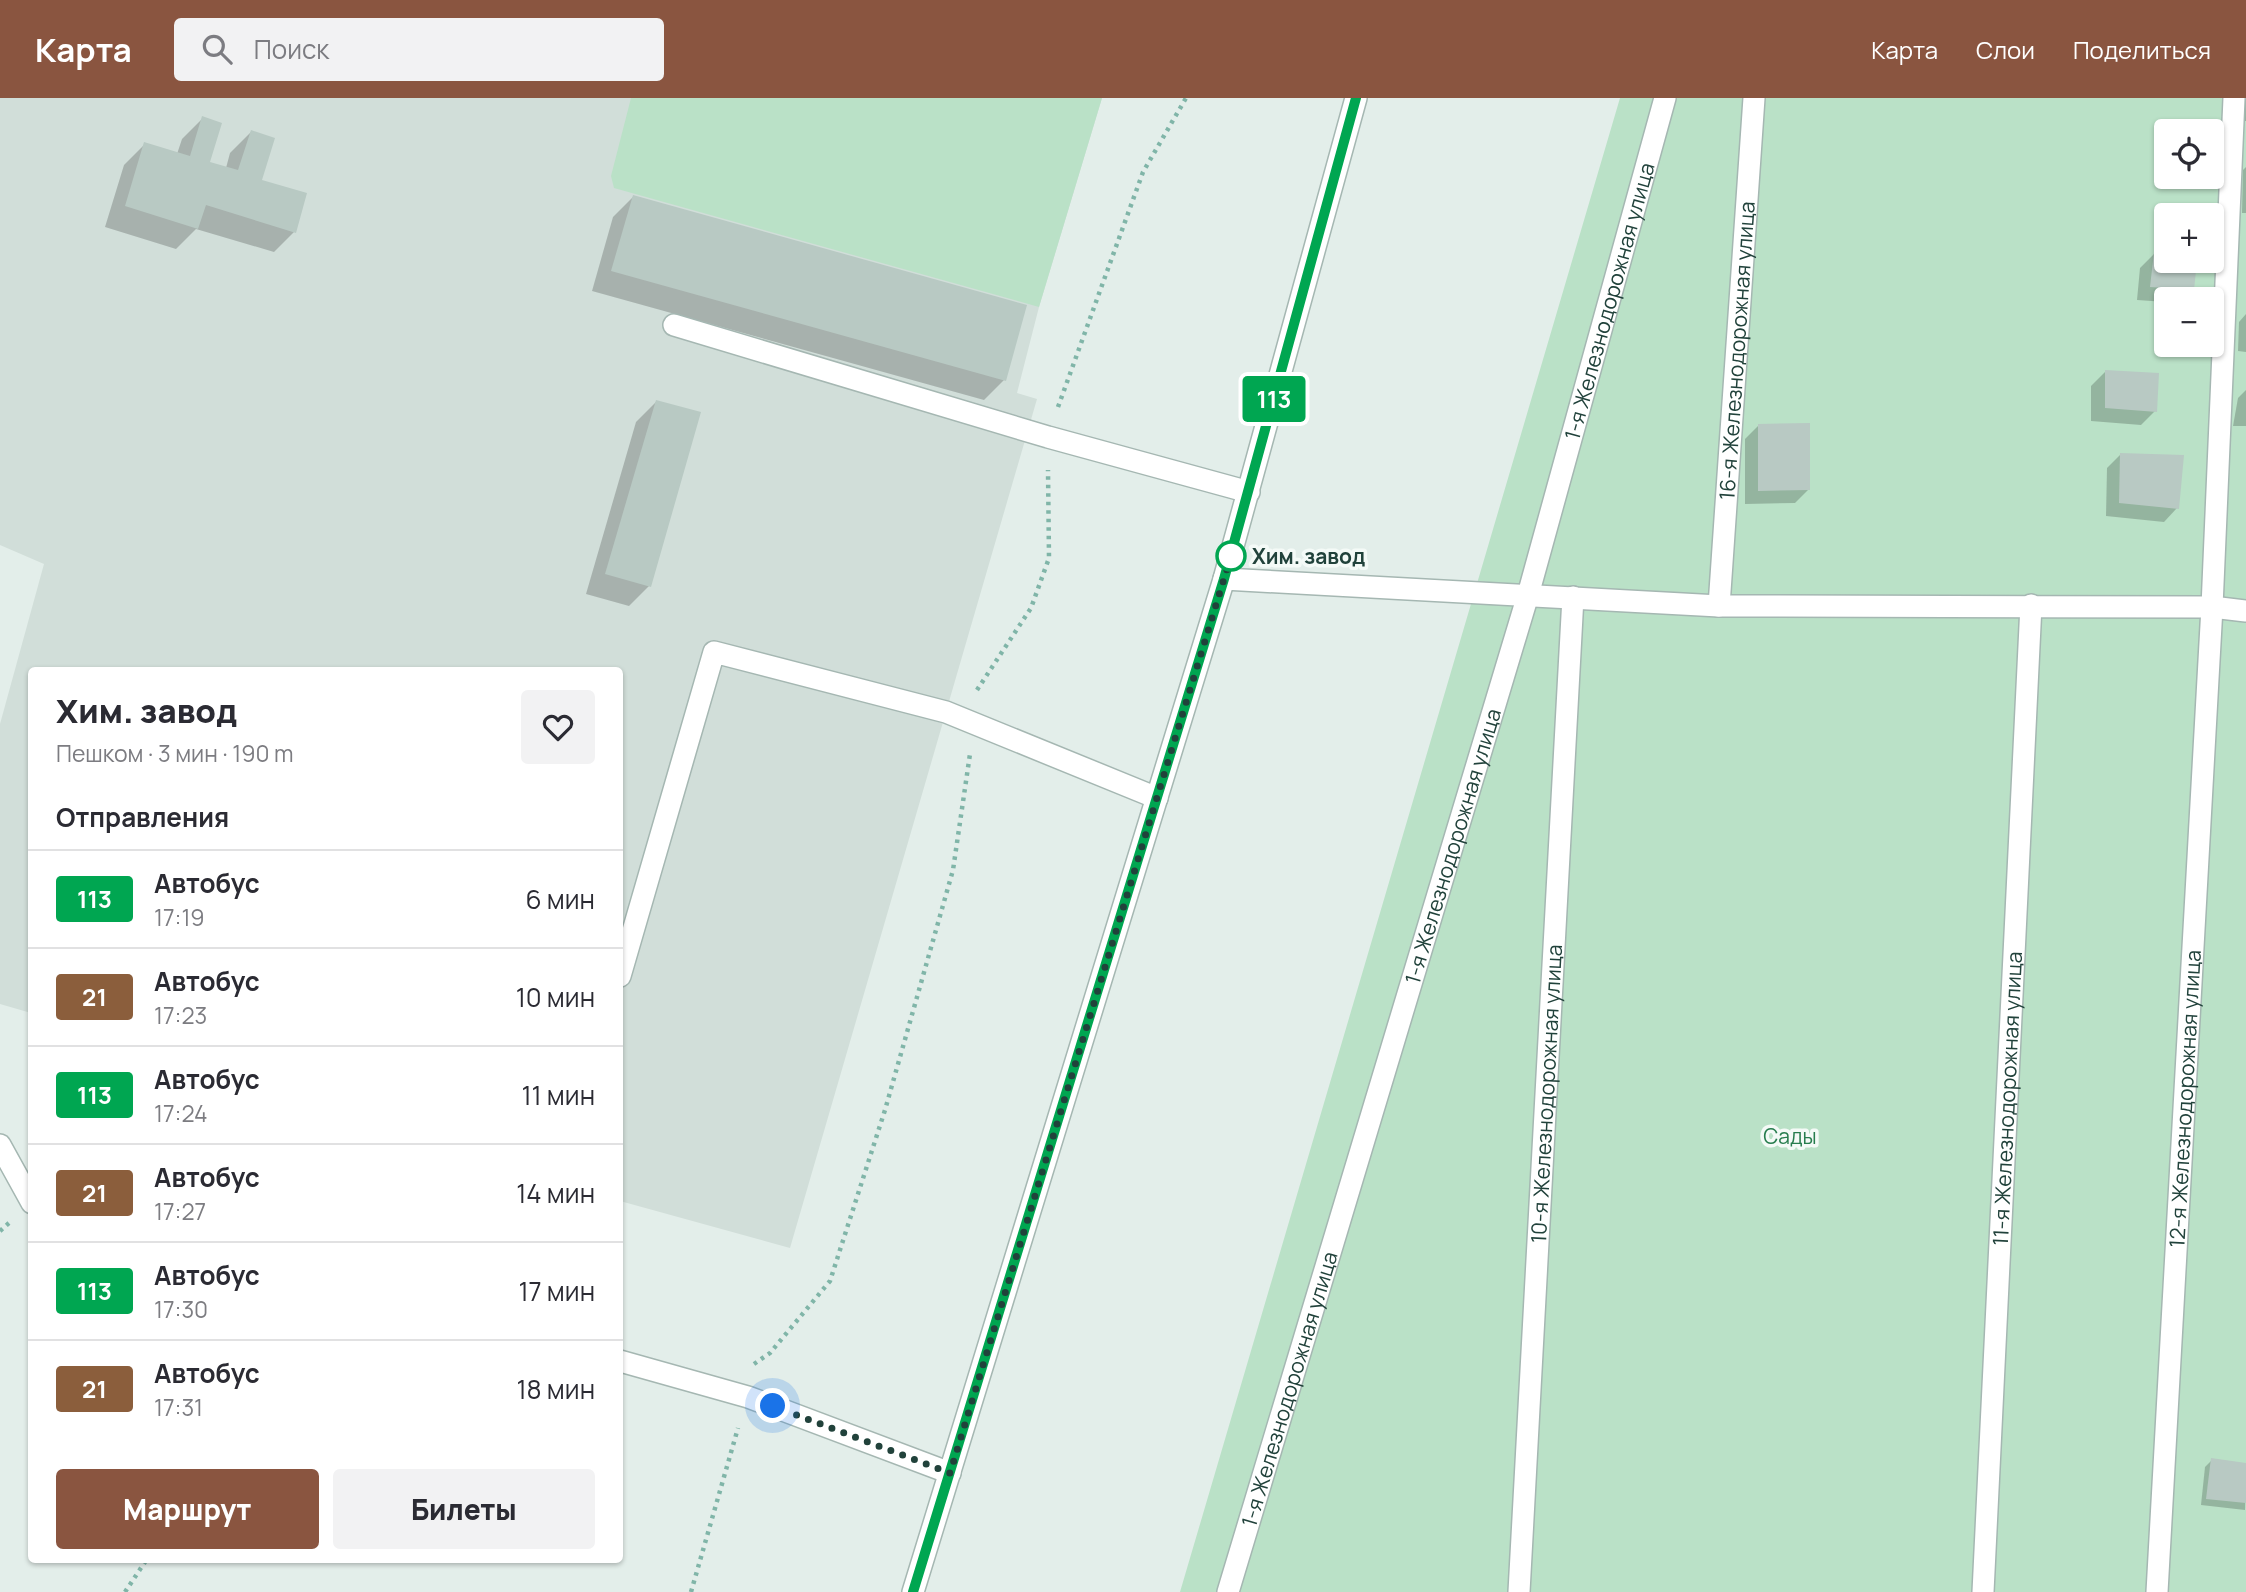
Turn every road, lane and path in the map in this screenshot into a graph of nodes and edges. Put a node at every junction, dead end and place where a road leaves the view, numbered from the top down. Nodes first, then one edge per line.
1 (1356, 98) edge
2 (1665, 98) edge
3 (1754, 98) edge
4 (2234, 98) edge
5 (674, 326) dead end
6 (1249, 492) junction
7 (1224, 579) junction
8 (1528, 595) junction
9 (1573, 597) junction
10 (2031, 605) junction
11 (1719, 606) junction
12 (2212, 607) junction
13 (2246, 611) edge
14 (1157, 798) junction
15 (623, 966) edge
16 (0, 1145) edge
17 (28, 1196) edge
18 (623, 1362) edge
19 (748, 1397) junction
20 (950, 1473) junction
21 (144, 1563) edge
22 (125, 1592) edge
23 (691, 1592) edge
24 (913, 1592) edge
25 (1228, 1592) edge
26 (1518, 1592) edge
27 (1983, 1592) edge
28 (2157, 1592) edge

1 - 6 street
2 - 8 street, 1-я Железнодорожная улица
3 - 11 street, 16-я Железнодорожная улица
4 - 12 street, 12-я Железнодорожная улица
5 - 6 street
6 - 7 street
7 - 8 street
7 - 14 street
8 - 9 street
8 - 25 street, 1-я Железнодорожная улица
9 - 11 street
9 - 26 street, 10-я Железнодорожная улица
10 - 11 street
10 - 12 street
10 - 27 street, 11-я Железнодорожная улица
12 - 13 street
12 - 28 street, 12-я Железнодорожная улица
14 - 15 street
14 - 20 street
16 - 17 street
18 - 19 street
19 - 20 street
19 - 23 path
20 - 24 street
21 - 22 path

